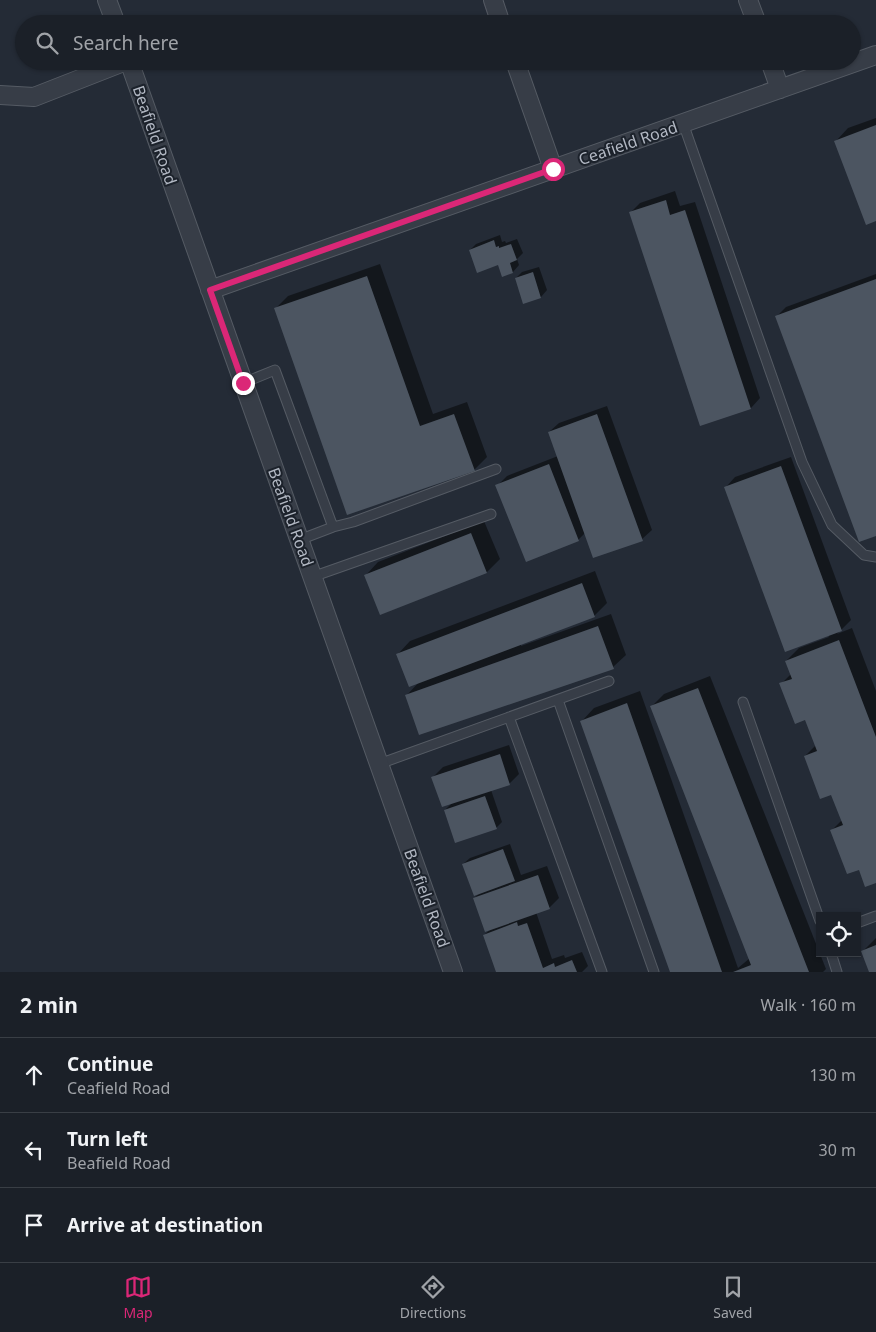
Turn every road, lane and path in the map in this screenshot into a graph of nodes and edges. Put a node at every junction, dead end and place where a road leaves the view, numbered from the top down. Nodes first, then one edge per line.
1 (108, 0) edge
2 (493, 0) edge
3 (748, 0) edge
4 (113, 15) edge
5 (498, 15) edge
6 (754, 15) edge
7 (876, 55) edge
8 (861, 60) edge
9 (104, 70) edge
10 (130, 70) edge
11 (518, 70) edge
12 (773, 70) edge
13 (834, 70) edge
14 (780, 89) junction
15 (0, 95) edge
16 (683, 123) junction
17 (553, 169) junction
18 (210, 290) junction
19 (243, 383) junction
20 (496, 469) dead end
21 (491, 514) dead end
22 (333, 527) junction
23 (299, 540) junction
24 (876, 557) edge
25 (312, 577) junction
26 (608, 681) dead end
27 (558, 700) junction
28 (743, 702) dead end
29 (509, 717) junction
30 (379, 764) junction
31 (816, 912) edge
32 (876, 916) edge
33 (861, 922) edge
34 (832, 957) edge
35 (453, 972) edge
36 (602, 972) edge
37 (654, 972) edge
38 (837, 972) edge

1 - 4 street
2 - 5 street
3 - 6 street
7 - 8 street, Ceafield Road
9 - 15 street
10 - 18 street, Beafield Road
11 - 17 street
12 - 14 street
13 - 14 street, Ceafield Road
14 - 16 street, Ceafield Road
16 - 17 street, Ceafield Road
16 - 24 lane
17 - 18 street, Ceafield Road
18 - 19 street, Beafield Road
19 - 22 lane
19 - 23 street, Beafield Road
20 - 22 lane
21 - 25 lane
22 - 23 lane
23 - 25 street, Beafield Road
25 - 30 street, Beafield Road
26 - 27 lane
27 - 29 lane
27 - 37 lane
28 - 31 lane
29 - 30 lane
29 - 36 lane
30 - 35 street, Beafield Road
32 - 33 lane
34 - 38 lane

